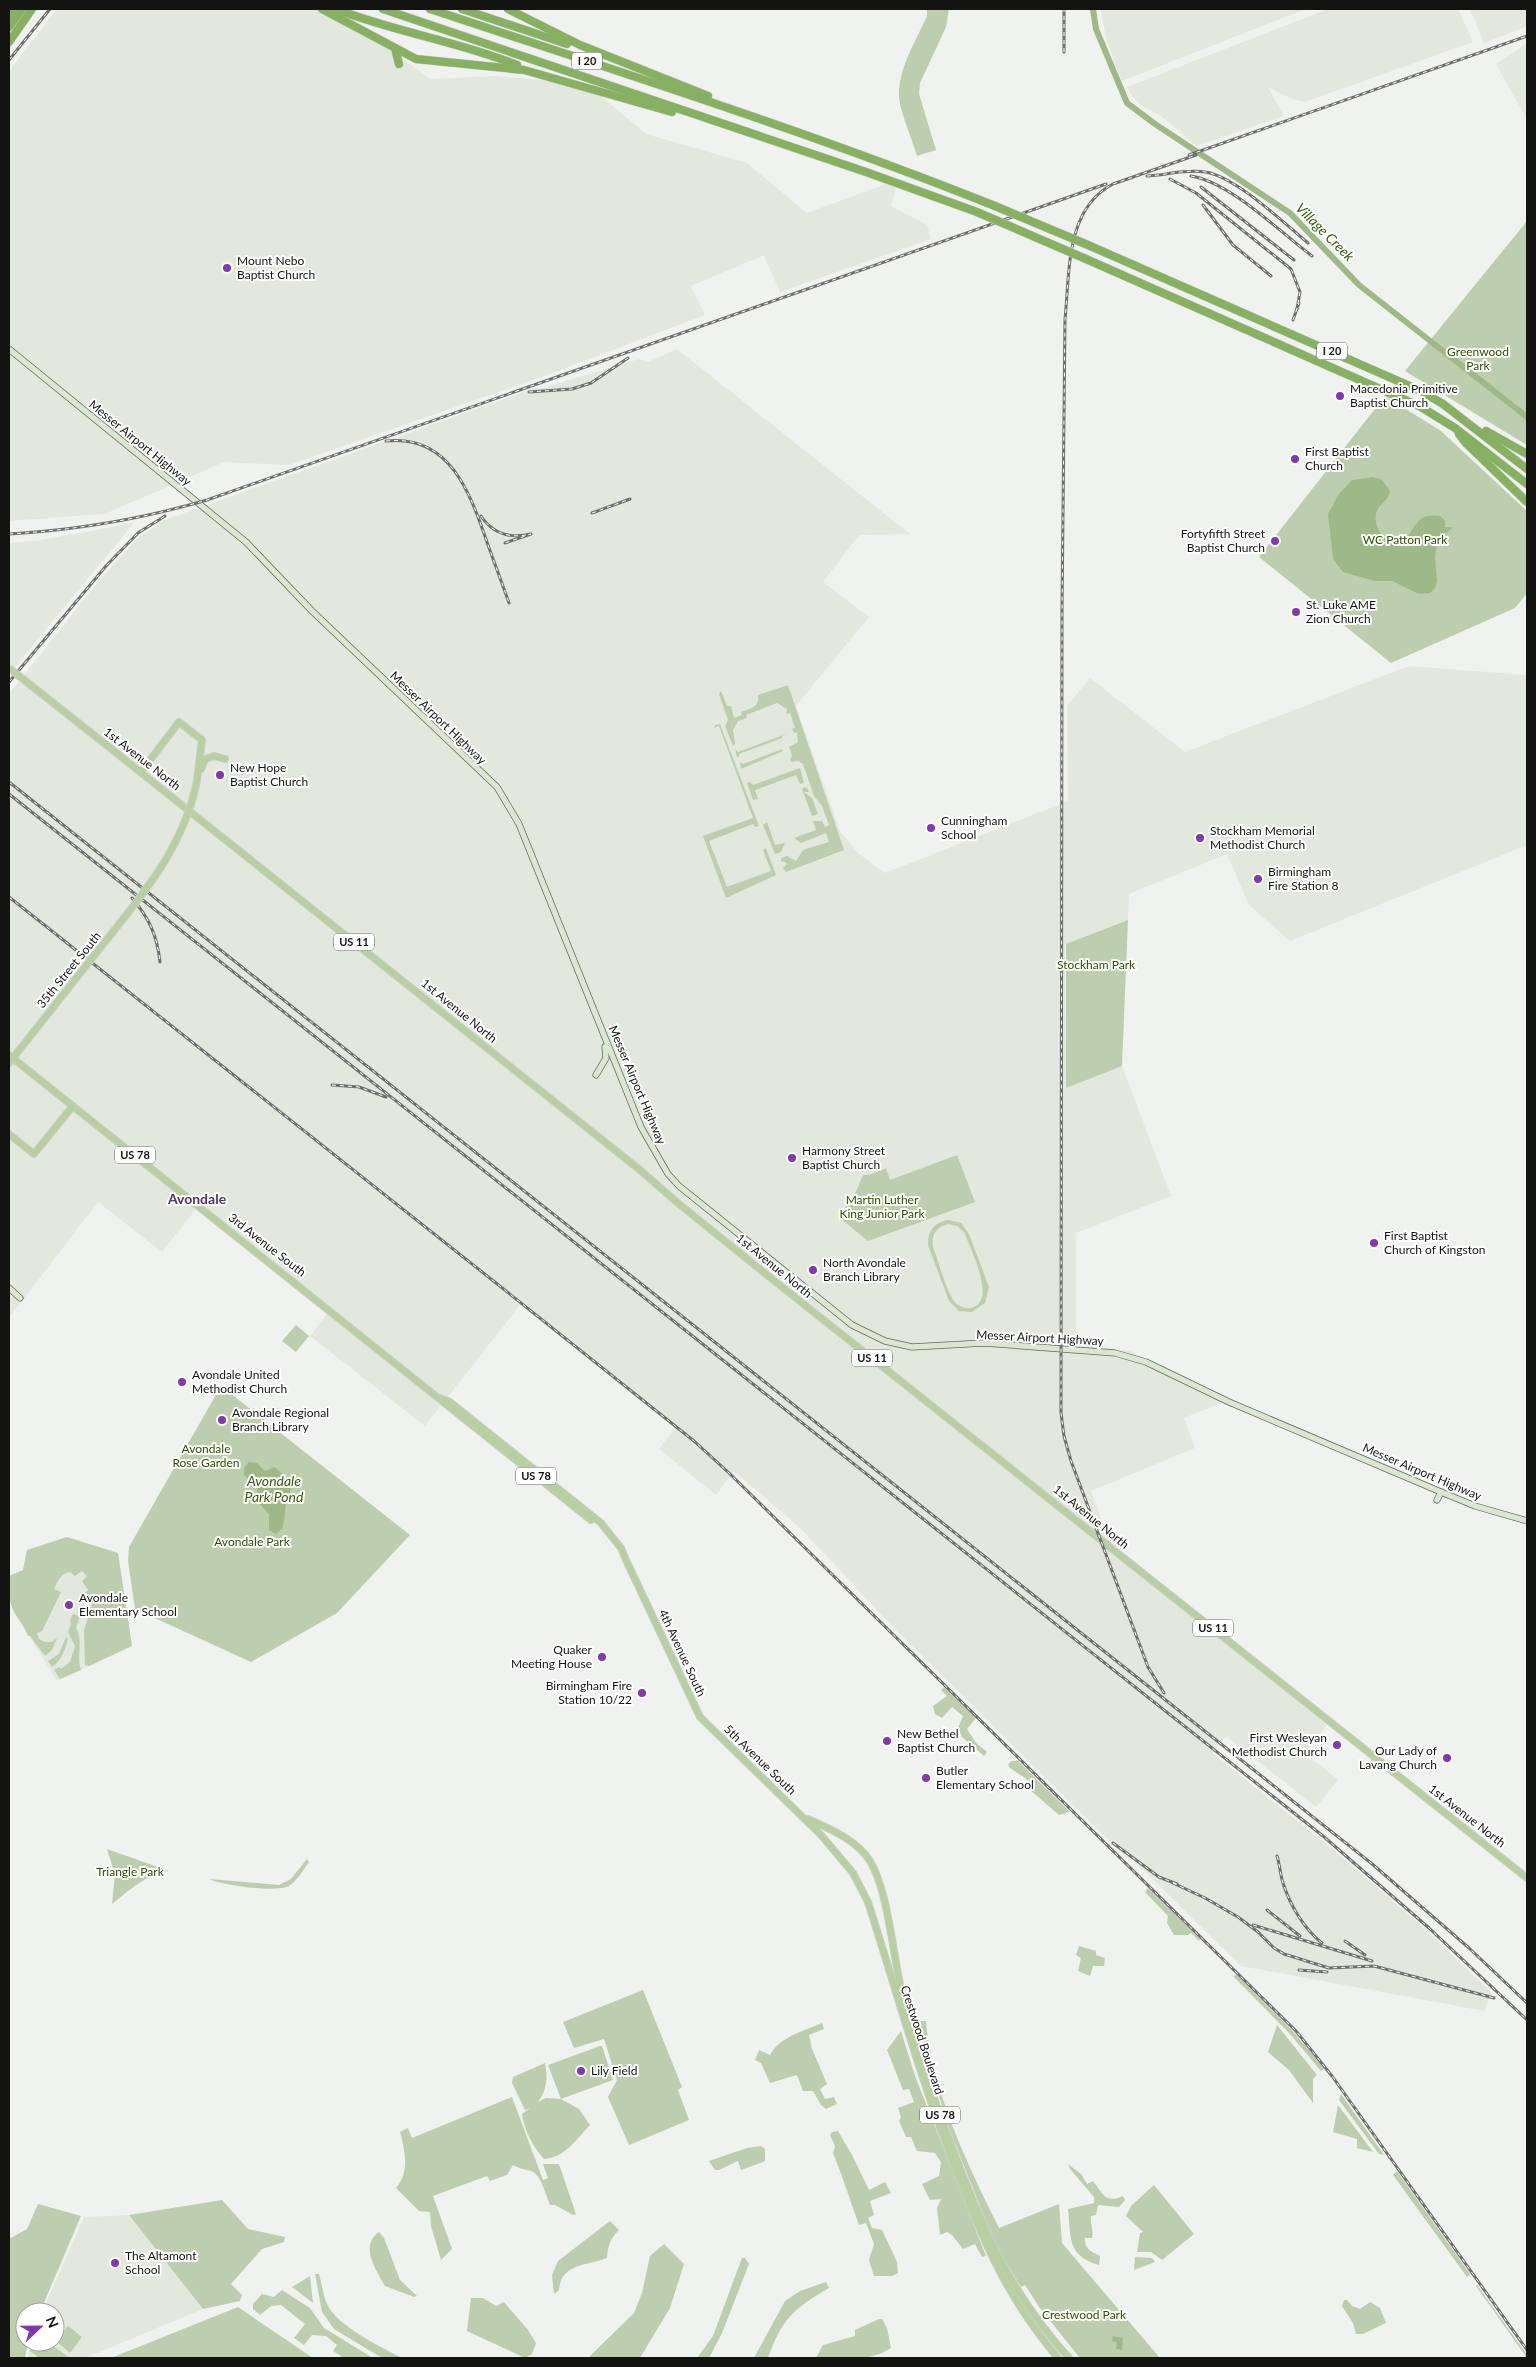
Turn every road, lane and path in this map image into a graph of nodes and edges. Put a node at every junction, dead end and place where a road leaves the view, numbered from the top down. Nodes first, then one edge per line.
1 (13, 9) edge
2 (22, 9) edge
3 (34, 9) edge
4 (322, 9) edge
5 (336, 9) edge
6 (383, 9) edge
7 (430, 9) edge
8 (462, 9) edge
9 (508, 9) edge
10 (9, 14) edge
11 (9, 27) edge
12 (9, 42) edge
13 (395, 48) junction
14 (400, 64) dead end
15 (535, 73) junction
16 (652, 73) junction
17 (744, 113) junction
18 (734, 128) junction
19 (9, 349) edge
20 (1454, 412) junction
21 (1455, 428) junction
22 (1527, 454) edge
23 (1527, 469) edge
24 (1527, 484) edge
25 (1527, 502) edge
26 (9, 668) edge
27 (225, 758) dead end
28 (141, 772) junction
29 (197, 778) junction
30 (601, 1030) junction
31 (10, 1059) edge
32 (596, 1075) dead end
33 (72, 1107) junction
34 (9, 1134) edge
35 (9, 1288) edge
36 (20, 1298) dead end
37 (1441, 1492) junction
38 (1437, 1500) dead end
39 (1527, 1521) edge
40 (644, 1599) joint
41 (700, 1717) joint
42 (805, 1818) junction
43 (821, 1835) joint
44 (847, 1839) joint
45 (1527, 1878) edge
46 (1058, 2358) edge
47 (1069, 2358) edge

1 - 10 highway
2 - 11 highway
3 - 12 highway
4 - 13 highway
5 - 15 highway
6 - 18 highway, I 20
7 - 17 highway, I 20
8 - 16 highway
9 - 16 highway
13 - 14 highway
13 - 15 highway
15 - 18 highway
16 - 17 highway
17 - 20 highway, I 20, bridge
18 - 21 highway, I 20, bridge
19 - 30 main road, Messer Airport Highway
20 - 22 highway
20 - 23 highway, I 20
21 - 24 highway, I 20
21 - 25 highway
26 - 28 main road, 1st Avenue North / US 11, bridge
27 - 29 main road
28 - 29 main road
28 - 45 main road, 1st Avenue North / US 11
29 - 31 main road, 35th Street South, bridge
30 - 32 main road
30 - 37 main road, Messer Airport Highway
31 - 33 main road, 3rd Avenue South / US 78
33 - 34 main road
33 - 40 main road, 3rd Avenue South / US 78
35 - 36 main road
37 - 38 main road
37 - 39 main road, Messer Airport Highway
40 - 41 main road, 4th Avenue South / US 78
41 - 42 main road, 5th Avenue South / US 78
42 - 43 main road, 5th Avenue South / US 78
42 - 44 main road, 5th Avenue South / US 78
43 - 46 main road, Crestwood Boulevard / US 78
44 - 47 main road, Crestwood Boulevard / US 78

